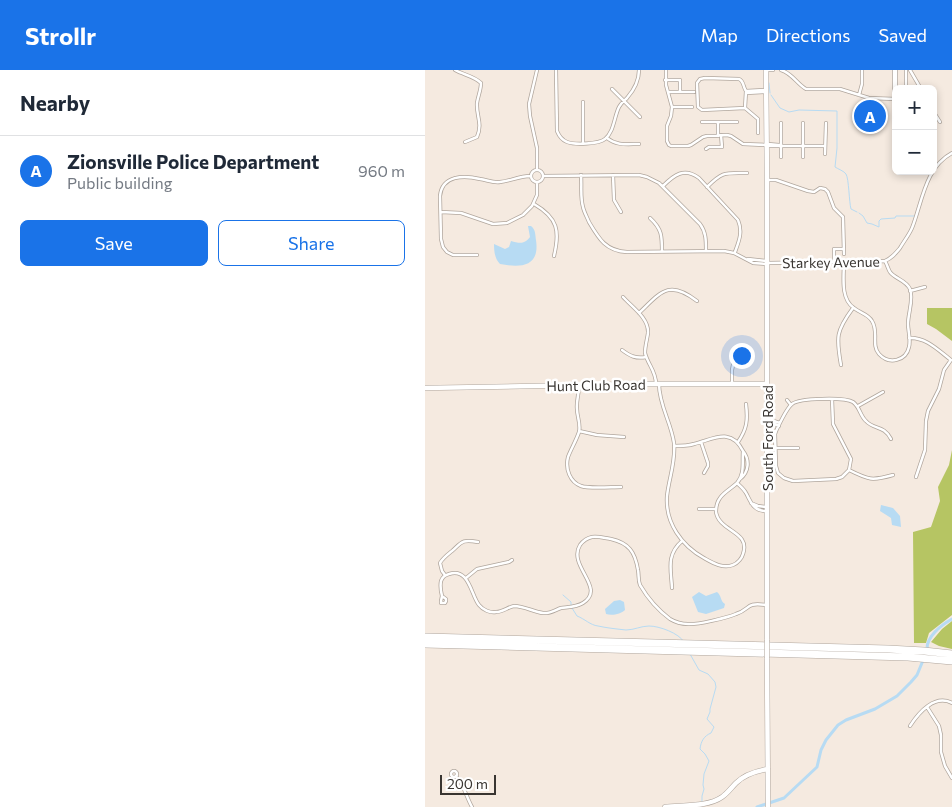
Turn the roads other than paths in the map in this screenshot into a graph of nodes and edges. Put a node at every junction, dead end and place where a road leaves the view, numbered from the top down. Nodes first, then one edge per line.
1 (455, 70) edge
2 (537, 70) edge
3 (556, 70) edge
4 (639, 70) edge
5 (666, 70) edge
6 (766, 70) edge
7 (773, 70) edge
8 (781, 70) edge
9 (862, 70) edge
10 (895, 70) edge
11 (906, 70) edge
12 (910, 70) edge
13 (665, 80) junction
14 (895, 85) edge
15 (896, 85) edge
16 (906, 85) edge
17 (919, 85) edge
18 (612, 89) dead end
19 (766, 91) junction
20 (668, 92) junction
21 (680, 92) junction
22 (694, 92) dead end
23 (746, 92) junction
24 (859, 95) junction
25 (892, 99) edge
26 (624, 101) junction
27 (583, 102) dead end
28 (672, 107) junction
29 (692, 107) dead end
30 (745, 108) junction
31 (641, 117) dead end
32 (937, 117) edge
33 (702, 122) dead end
34 (718, 122) junction
35 (737, 122) dead end
36 (940, 122) dead end
37 (781, 123) dead end
38 (826, 123) dead end
39 (803, 124) dead end
40 (758, 133) dead end
41 (720, 136) junction
42 (607, 138) junction
43 (465, 142) dead end
44 (583, 143) junction
45 (639, 144) dead end
46 (767, 145) junction
47 (781, 145) junction
48 (803, 146) junction
49 (825, 146) junction
50 (706, 149) dead end
51 (952, 153) edge
52 (825, 154) dead end
53 (781, 157) dead end
54 (803, 157) dead end
55 (537, 170) junction
56 (747, 173) dead end
57 (581, 175) junction
58 (613, 175) junction
59 (531, 176) junction
60 (543, 176) junction
61 (767, 180) junction
62 (537, 182) junction
63 (663, 186) junction
64 (707, 186) junction
65 (534, 204) junction
66 (441, 212) junction
67 (621, 212) dead end
68 (651, 218) dead end
69 (844, 249) junction
70 (706, 251) junction
71 (662, 252) junction
72 (734, 253) junction
73 (844, 254) dead end
74 (477, 255) dead end
75 (554, 256) dead end
76 (885, 261) junction
77 (834, 262) junction
78 (844, 262) junction
79 (767, 263) junction
80 (925, 287) dead end
81 (910, 291) junction
82 (623, 297) dead end
83 (697, 301) dead end
84 (853, 308) junction
85 (639, 313) junction
86 (909, 338) junction
87 (622, 350) dead end
88 (736, 350) dead end
89 (646, 357) junction
90 (951, 360) edge
91 (841, 365) dead end
92 (658, 384) junction
93 (732, 384) junction
94 (767, 384) junction
95 (579, 386) junction
96 (425, 388) edge
97 (883, 392) dead end
98 (832, 399) junction
99 (787, 400) dead end
100 (746, 404) dead end
101 (791, 404) junction
102 (858, 406) junction
103 (767, 421) junction
104 (779, 424) junction
105 (579, 431) junction
106 (624, 437) dead end
107 (891, 439) dead end
108 (701, 442) junction
109 (738, 442) junction
110 (674, 446) junction
111 (775, 448) junction
112 (798, 448) dead end
113 (849, 470) junction
114 (704, 473) dead end
115 (893, 475) dead end
116 (916, 477) dead end
117 (737, 483) junction
118 (621, 487) dead end
119 (699, 509) dead end
120 (716, 509) junction
121 (766, 509) junction
122 (682, 541) junction
123 (478, 542) dead end
124 (512, 560) dead end
125 (445, 575) junction
126 (466, 578) junction
127 (672, 588) dead end
128 (442, 596) dead end
129 (767, 604) junction
130 (425, 637) edge
131 (425, 644) edge
132 (952, 654) edge
133 (909, 655) junction
134 (934, 658) junction
135 (952, 661) edge
136 (952, 665) edge
137 (952, 702) edge
138 (927, 707) junction
139 (910, 726) dead end
140 (768, 769) junction
141 (456, 776) dead end
142 (952, 778) edge
143 (472, 807) edge
144 (665, 807) edge
145 (768, 807) edge

1 - 43 street
2 - 55 street
3 - 44 street
4 - 26 street
5 - 13 street
6 - 7 street
6 - 19 main road, South Ford Road
8 - 24 street
9 - 24 street
10 - 14 street
10 - 15 street
11 - 16 street
12 - 17 street
13 - 20 street
13 - 21 street
18 - 26 street
19 - 23 street
19 - 46 main road, South Ford Road
20 - 21 street
20 - 28 street
21 - 22 street
23 - 30 street
23 - 30 street
24 - 25 street
26 - 31 street
26 - 42 street
27 - 44 street
28 - 29 street
28 - 41 street
30 - 40 street
32 - 36 street
33 - 34 street
34 - 35 street
34 - 41 street
37 - 47 street
38 - 49 street
39 - 48 street
41 - 46 street
41 - 50 street
42 - 44 street
42 - 45 street
46 - 47 street
46 - 61 main road, South Ford Road
47 - 48 street
47 - 53 street
48 - 49 street
48 - 54 street
49 - 52 street
51 - 76 street, Starkey Avenue
55 - 59 street
55 - 60 street
56 - 64 street
57 - 58 street
57 - 60 street
57 - 71 street
58 - 63 street
58 - 67 street
59 - 62 street
59 - 66 street
60 - 62 street
61 - 69 street
61 - 79 main road, South Ford Road
62 - 65 street
63 - 64 street
63 - 70 street
64 - 72 street
65 - 66 street
65 - 75 street
66 - 74 street
68 - 71 street
69 - 73 street
69 - 77 street
70 - 71 street
70 - 72 street
72 - 79 street, Starkey Avenue
76 - 78 street, Starkey Avenue
76 - 81 street
77 - 78 street, Starkey Avenue
77 - 79 street, Starkey Avenue
78 - 84 street
79 - 94 main road, South Ford Road
80 - 81 street
81 - 86 street
82 - 85 street
83 - 85 street
84 - 86 street
84 - 91 street
85 - 89 street
86 - 90 street
87 - 89 street
88 - 93 street
89 - 92 street
90 - 116 street
92 - 93 main road, Hunt Club Road
92 - 95 main road, Hunt Club Road
92 - 110 street
93 - 94 main road, Hunt Club Road
94 - 103 main road, South Ford Road
95 - 96 main road, Hunt Club Road
95 - 105 street
97 - 102 street
98 - 101 street
98 - 102 street
98 - 113 street
99 - 101 street
100 - 109 street
101 - 104 street
102 - 107 street
103 - 104 street
103 - 121 main road, South Ford Road
104 - 111 street
105 - 106 street
105 - 118 street
108 - 109 street
108 - 110 street
108 - 114 street
109 - 117 street
110 - 122 street
111 - 112 street
111 - 113 street
113 - 115 street
117 - 120 street
117 - 121 street
119 - 120 street
120 - 122 street
121 - 129 main road, South Ford Road
122 - 127 street
123 - 125 street
124 - 126 street
125 - 126 street
125 - 128 street
126 - 129 street
129 - 140 main road, South Ford Road, bridge
130 - 133 highway
131 - 133 highway
132 - 134 highway
133 - 134 highway
134 - 135 highway
134 - 136 highway
137 - 138 street
138 - 139 street
138 - 142 street
140 - 144 main road
140 - 145 main road, South Ford Road
141 - 143 street

